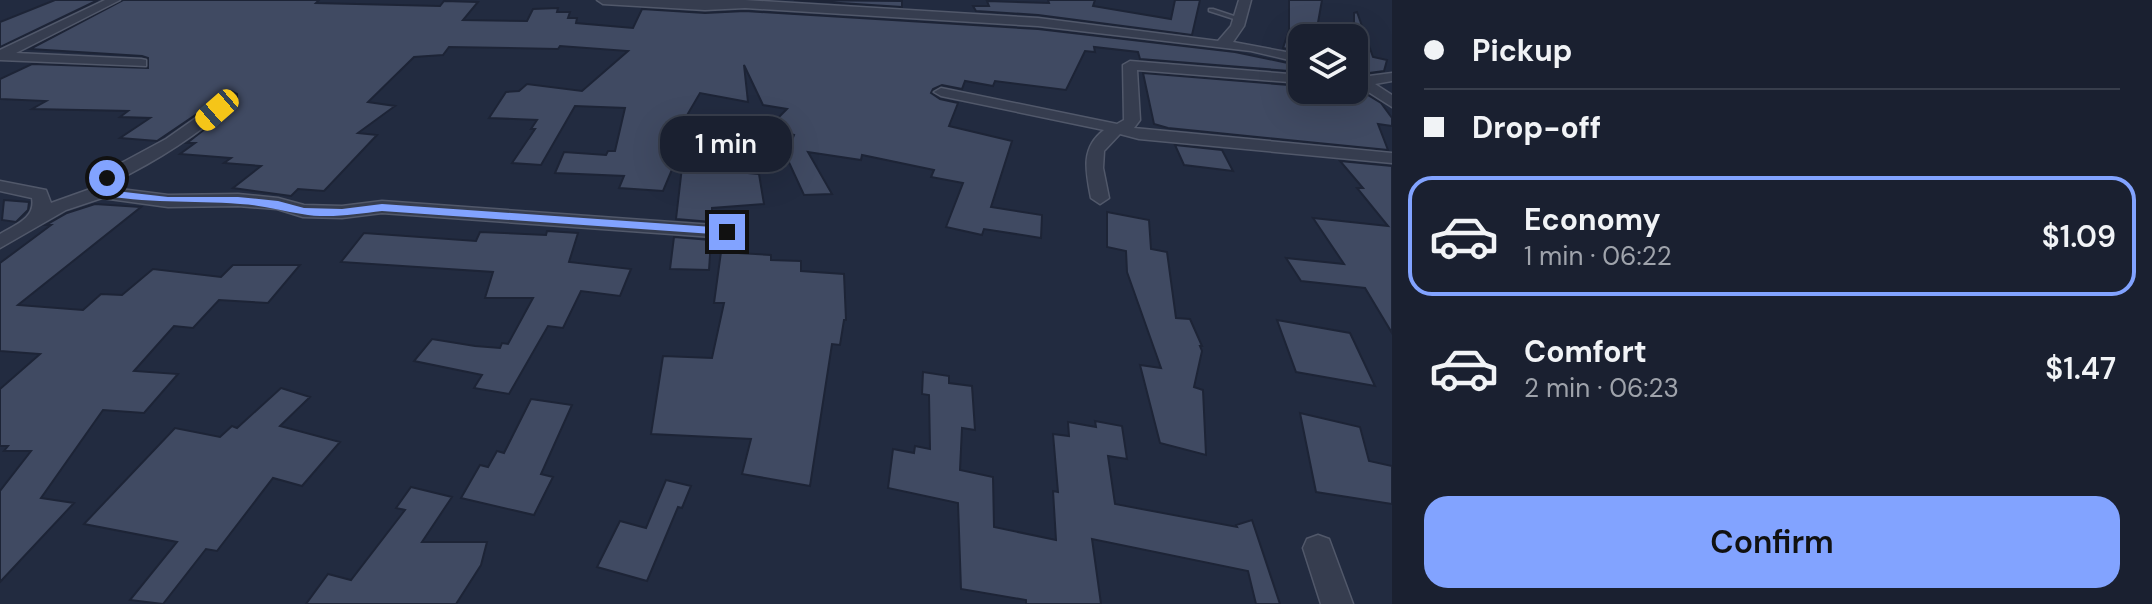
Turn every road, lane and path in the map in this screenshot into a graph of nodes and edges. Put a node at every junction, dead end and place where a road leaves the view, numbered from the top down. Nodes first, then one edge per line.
1 (114, 0) edge
2 (603, 0) edge
3 (1245, 0) edge
4 (746, 2) edge
5 (1211, 10) dead end
6 (1240, 19) junction
7 (1123, 33) junction
8 (1220, 45) junction
9 (3, 52) edge
10 (1288, 56) edge
11 (141, 63) dead end
12 (1150, 65) junction
13 (1392, 76) edge
14 (1368, 77) edge
15 (1288, 78) edge
16 (1368, 86) edge
17 (941, 92) dead end
18 (230, 99) dead end
19 (1392, 102) edge
20 (1116, 130) junction
21 (1392, 158) edge
22 (0, 186) edge
23 (101, 192) junction
24 (1100, 198) dead end
25 (39, 216) junction
26 (727, 232) dead end
27 (0, 242) edge
28 (1318, 548) dead end
29 (1337, 604) edge

1 - 9 street
2 - 4 street
3 - 6 street
4 - 7 street
5 - 6 lane
6 - 8 street
7 - 8 street
7 - 12 street
8 - 10 street
9 - 11 street
12 - 15 street
12 - 20 street
13 - 14 street
16 - 19 street
17 - 20 street
18 - 23 street
20 - 21 street
20 - 24 street
22 - 25 street
23 - 25 street
23 - 26 street
25 - 27 street
28 - 29 street

